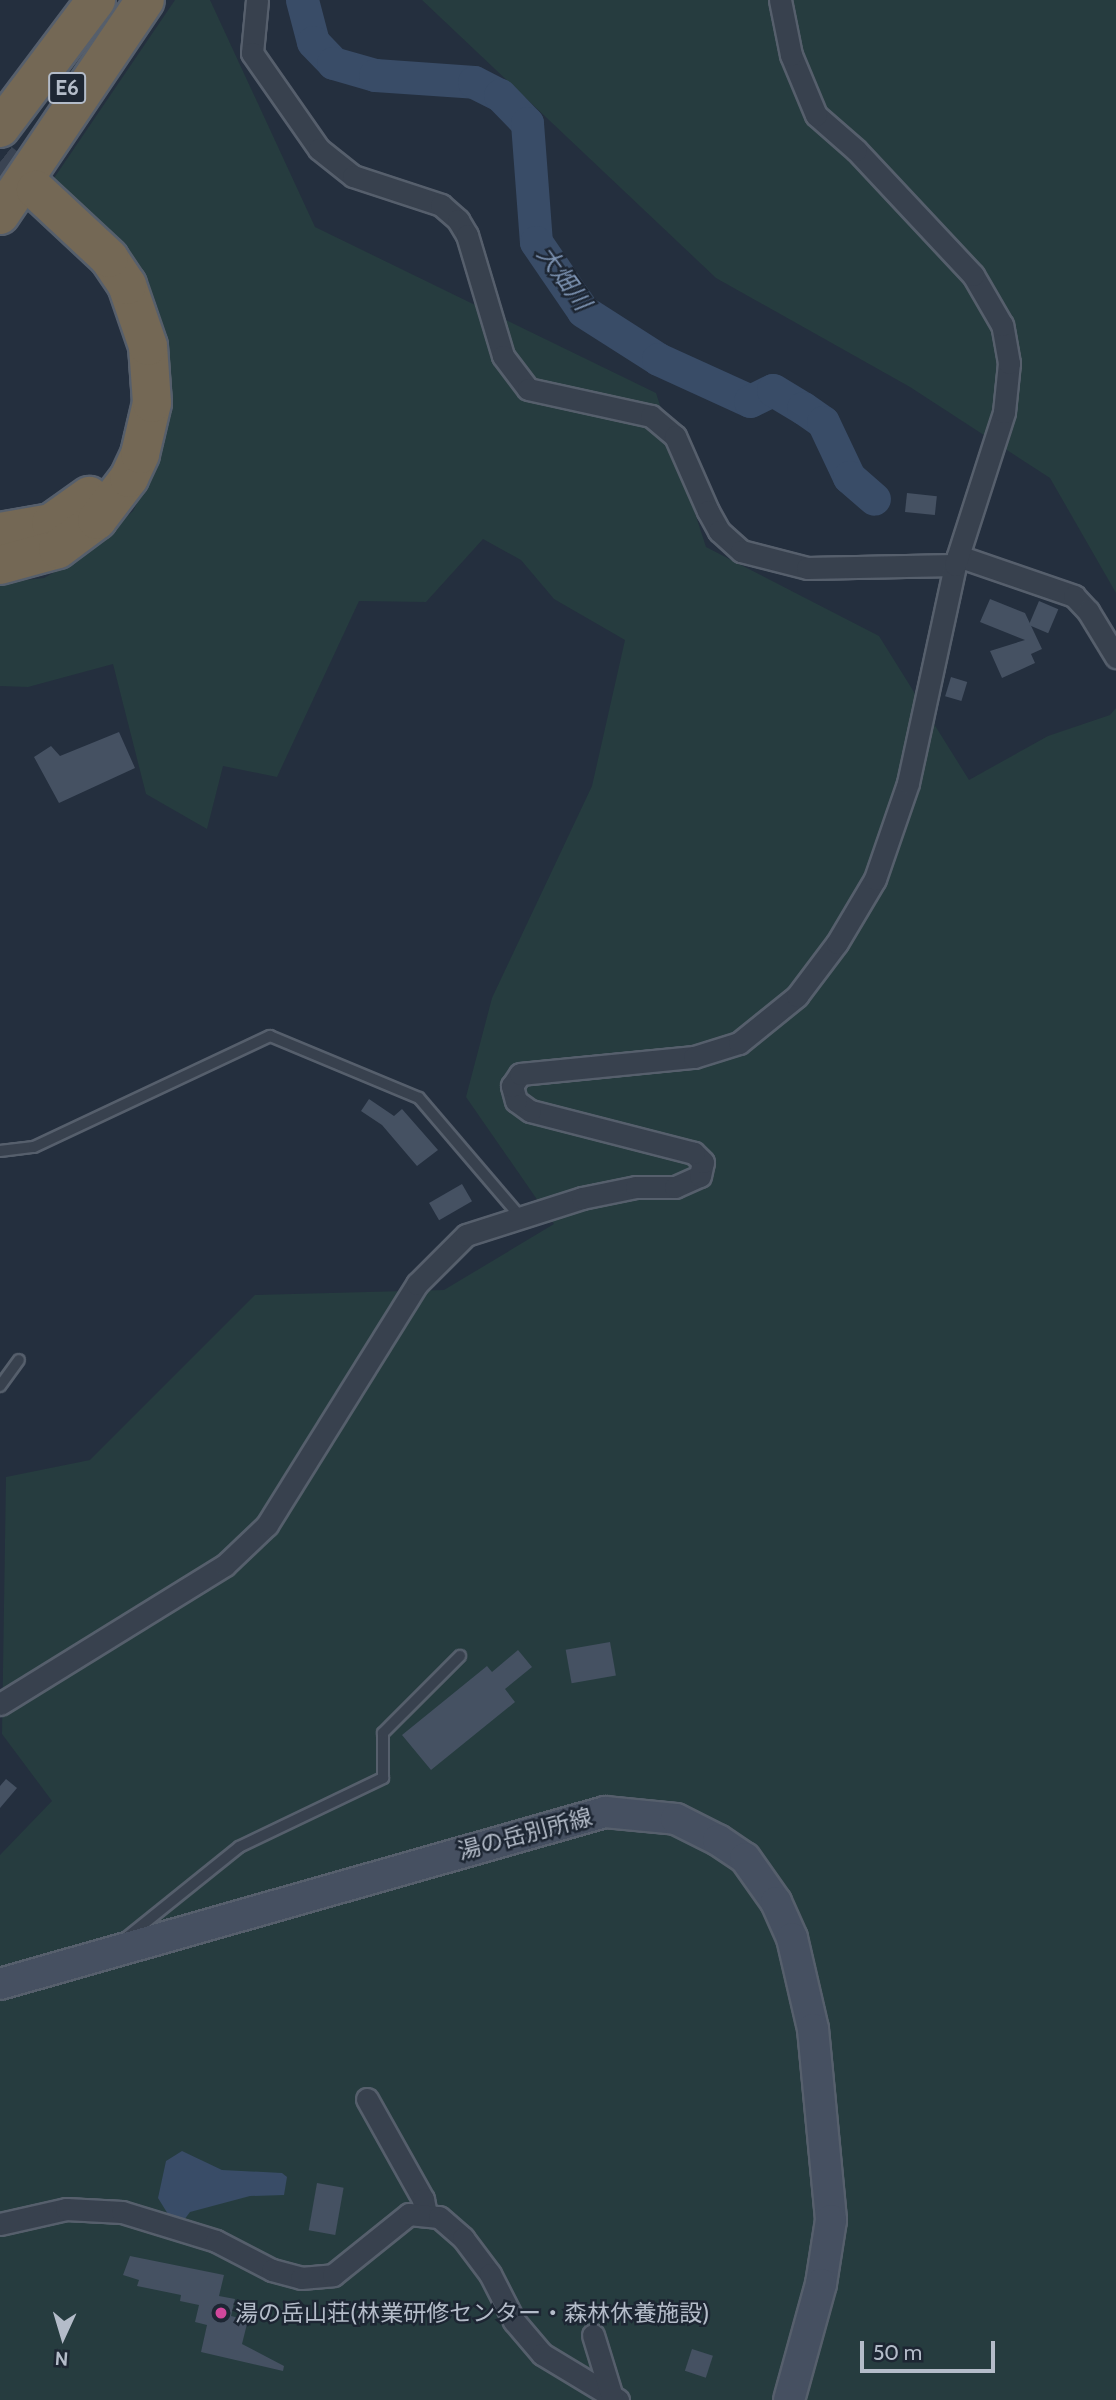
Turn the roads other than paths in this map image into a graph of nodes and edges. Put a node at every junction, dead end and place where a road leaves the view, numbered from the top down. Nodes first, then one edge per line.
1 (96, 0) edge
2 (132, 0) edge
3 (145, 0) edge
4 (257, 0) edge
5 (780, 0) edge
6 (0, 128) edge
7 (0, 176) edge
8 (20, 204) edge
9 (0, 531) edge
10 (957, 560) junction
11 (0, 565) edge
12 (1116, 657) edge
13 (0, 1151) edge
14 (519, 1215) junction
15 (19, 1360) dead end
16 (0, 1386) edge
17 (460, 1656) dead end
18 (0, 1704) edge
19 (105, 1955) junction
20 (0, 1984) edge
21 (367, 2099) dead end
22 (426, 2214) junction
23 (0, 2224) edge
24 (593, 2335) dead end
25 (615, 2399) edge
26 (789, 2400) edge

1 - 6 highway, E6
2 - 7 highway, E6
3 - 8 highway
4 - 10 street
5 - 10 street
8 - 9 highway
8 - 11 highway
10 - 12 street
10 - 14 street
13 - 14 lane
14 - 18 street
15 - 16 lane
17 - 19 lane
19 - 20 main road, 湯の岳別所線
19 - 26 main road, 湯の岳別所線
21 - 22 street
22 - 23 street
22 - 25 street
24 - 25 street

